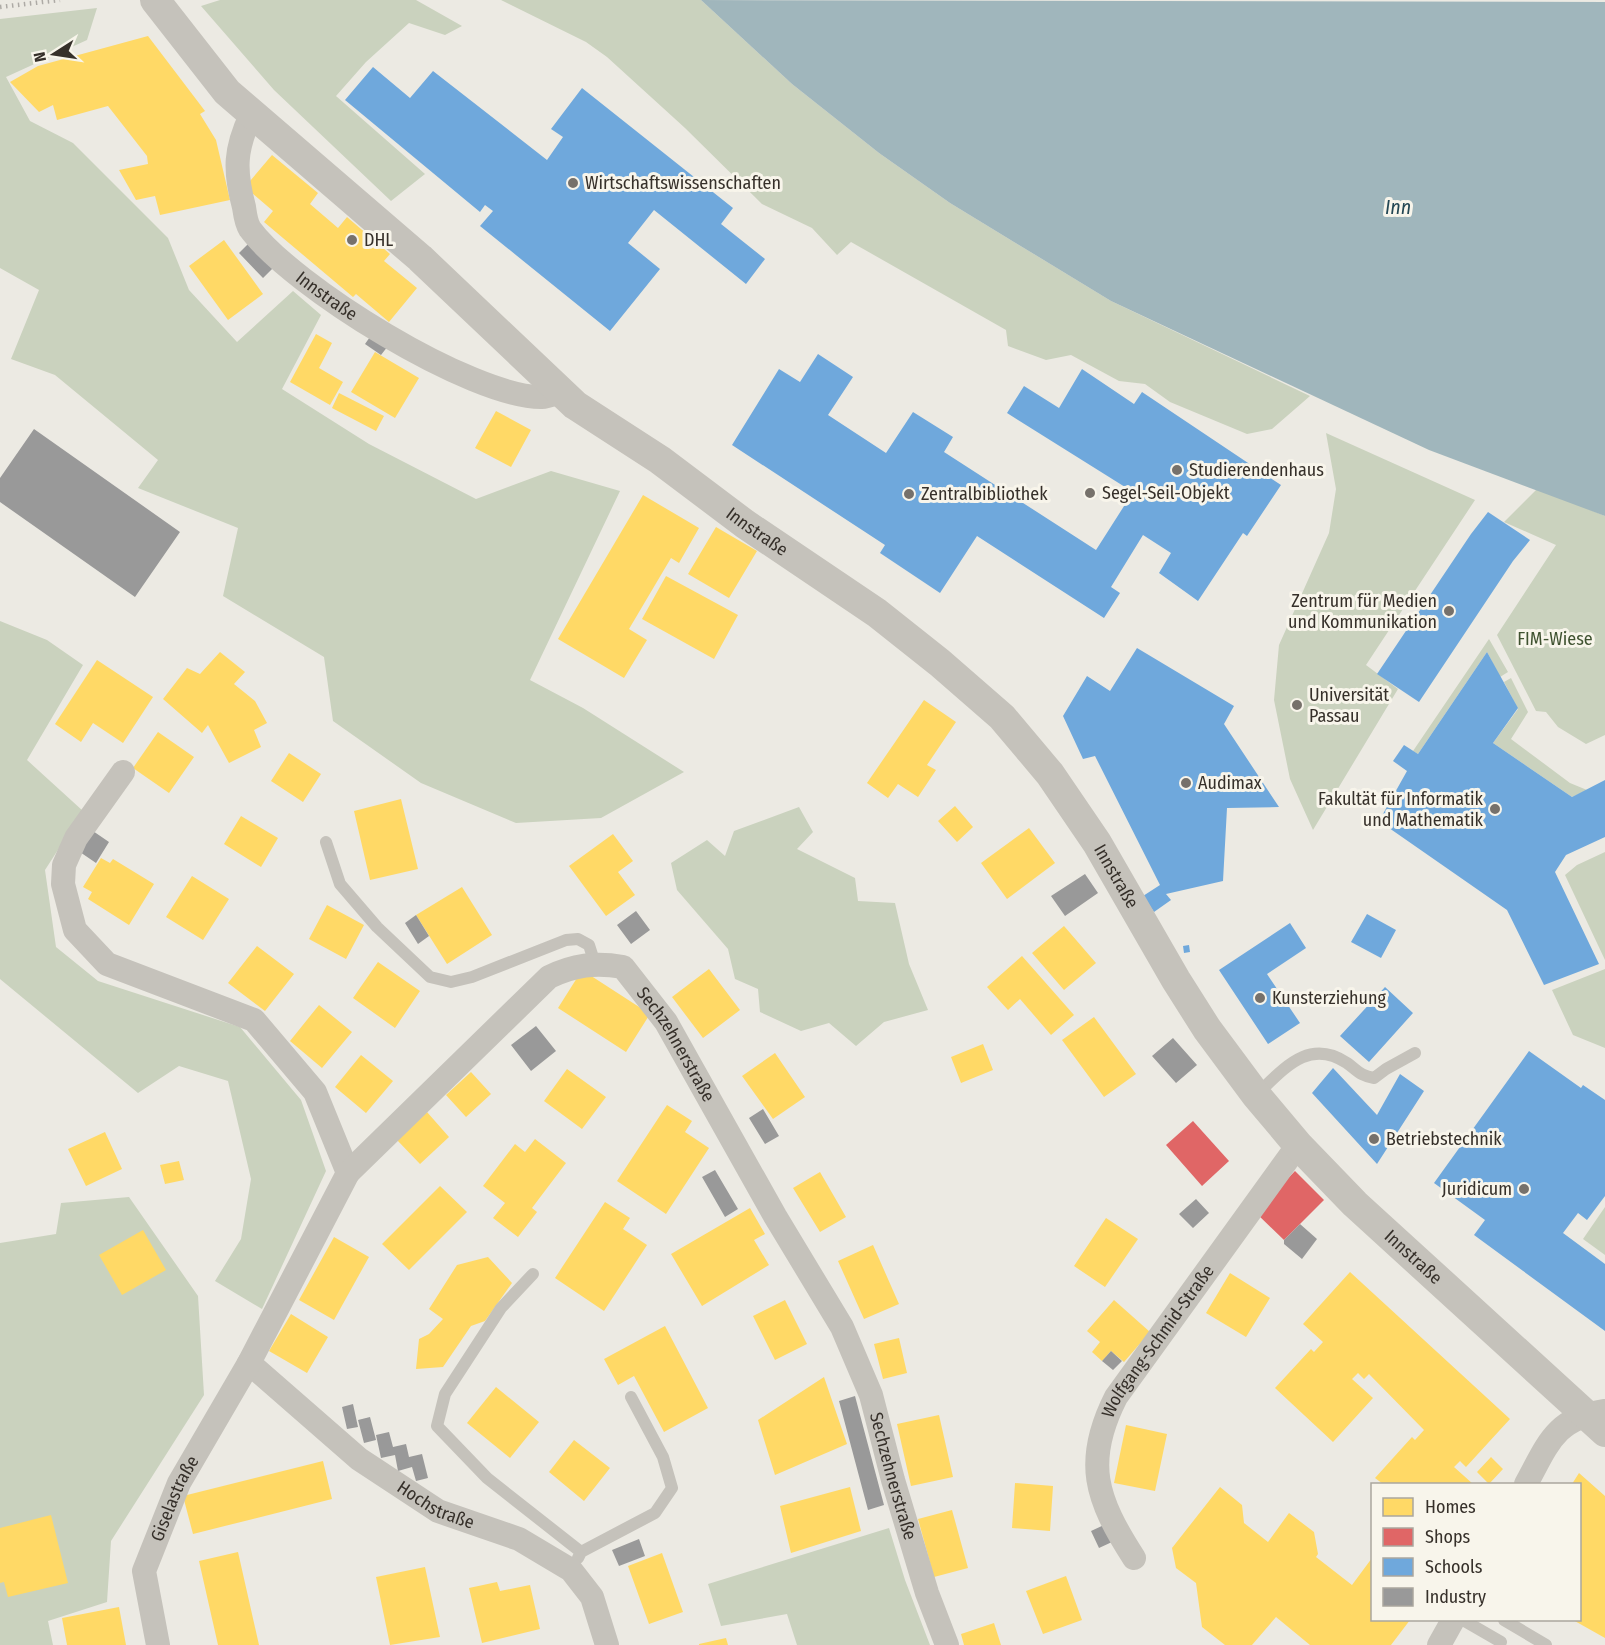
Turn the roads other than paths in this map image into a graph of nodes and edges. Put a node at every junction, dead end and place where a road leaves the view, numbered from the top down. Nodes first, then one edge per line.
1 (155, 0) edge
2 (251, 115) junction
3 (560, 392) junction
4 (123, 772) dead end
5 (326, 842) dead end
6 (595, 964) junction
7 (1415, 1053) dead end
8 (1256, 1095) junction
9 (1298, 1144) junction
10 (348, 1173) junction
11 (533, 1274) dead end
12 (249, 1363) junction
13 (631, 1397) dead end
14 (1598, 1419) edge
15 (1527, 1483) edge
16 (1134, 1558) dead end
17 (576, 1561) junction
18 (1452, 1621) edge
19 (1465, 1621) edge
20 (1506, 1621) edge
21 (1502, 1642) dead end
22 (158, 1645) edge
23 (607, 1645) edge
24 (947, 1645) edge
25 (1439, 1645) edge
26 (1546, 1645) edge

1 - 2 street, Innstraße
2 - 3 street, Innstraße
2 - 3 street, Innstraße
3 - 8 street, Innstraße
4 - 10 street
5 - 6 lane
6 - 10 street, Sechzehnerstraße
6 - 24 street, Sechzehnerstraße
7 - 8 lane
8 - 9 street, Innstraße
9 - 14 street, Innstraße
9 - 16 street, Wolfgang-Schmid-Straße
10 - 12 street, Sechzehnerstraße
11 - 17 lane
12 - 17 street, Hochstraße
12 - 22 street, Giselastraße
13 - 17 lane
14 - 15 street
17 - 23 street, Hochstraße
18 - 25 street
19 - 21 lane
20 - 26 lane

